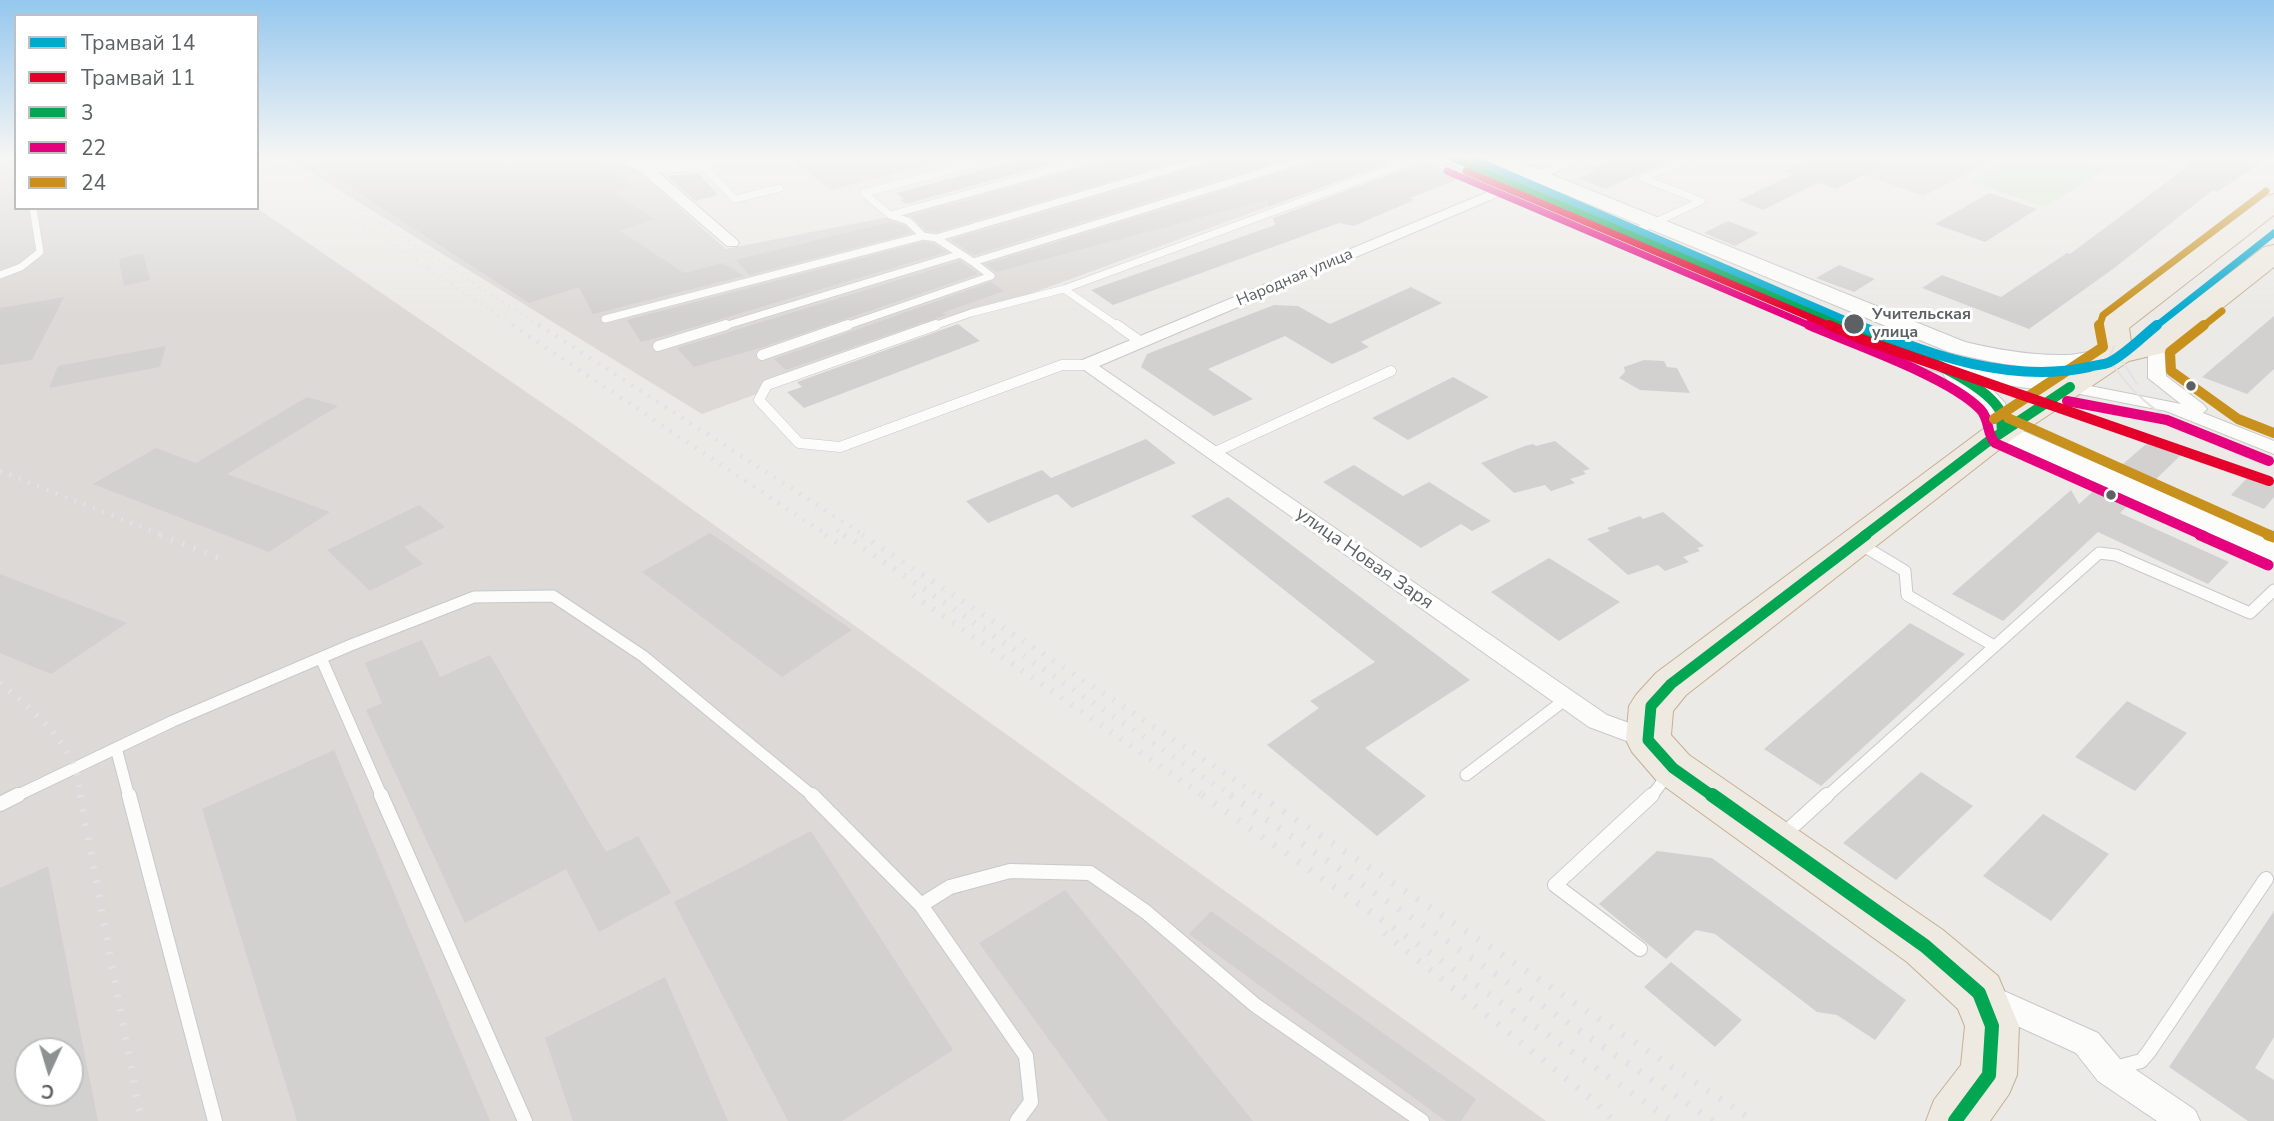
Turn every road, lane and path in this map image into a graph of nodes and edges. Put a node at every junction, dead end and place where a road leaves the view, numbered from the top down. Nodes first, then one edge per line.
1 (33, 210) edge
2 (694, 210) edge
3 (884, 210) edge
4 (907, 210) edge
5 (1030, 210) edge
6 (1140, 210) edge
7 (1277, 210) edge
8 (1458, 210) edge
9 (1569, 210) edge
10 (1621, 210) edge
11 (1681, 210) edge
12 (2263, 210) edge
13 (890, 215) junction
14 (1653, 223) junction
15 (1628, 235) junction
16 (923, 236) junction
17 (936, 238) junction
18 (732, 243) dead end
19 (2274, 253) edge
20 (961, 254) junction
21 (973, 262) junction
22 (0, 275) edge
23 (1064, 289) junction
24 (605, 319) dead end
25 (1141, 342) junction
26 (2156, 345) junction
27 (658, 346) dead end
28 (2118, 354) junction
29 (762, 355) dead end
30 (2008, 359) junction
31 (1929, 361) junction
32 (1086, 365) junction
33 (1391, 371) dead end
34 (2070, 387) junction
35 (2002, 431) junction
36 (2231, 431) junction
37 (2274, 448) edge
38 (1213, 453) junction
39 (1858, 542) junction
40 (2274, 552) edge
41 (2274, 590) edge
42 (1994, 646) junction
43 (321, 657) junction
44 (1566, 699) junction
45 (116, 748) junction
46 (1661, 754) junction
47 (1466, 775) dead end
48 (0, 804) edge
49 (1775, 841) junction
50 (2266, 879) dead end
51 (921, 905) junction
52 (1640, 949) dead end
53 (1979, 993) junction
54 (2109, 1070) junction
55 (215, 1121) edge
56 (525, 1121) edge
57 (1017, 1121) edge
58 (1422, 1121) edge
59 (1955, 1121) edge
60 (2183, 1121) edge

1 - 22 lane
2 - 18 street
3 - 13 lane
4 - 13 lane
5 - 17 lane
6 - 21 lane
7 - 23 lane
8 - 25 street, Народная улица
9 - 15 main road
10 - 14 main road
11 - 14 lane
12 - 28 highway
13 - 16 lane
14 - 15 lane
14 - 30 main road
15 - 31 main road
16 - 17 lane
16 - 24 lane
17 - 20 lane
19 - 26 highway
20 - 21 lane
20 - 27 lane
21 - 29 lane
23 - 25 lane
23 - 32 lane
25 - 32 street, Народная улица
26 - 28 highway
26 - 36 street
28 - 30 main road
28 - 34 highway
30 - 34 main road
31 - 34 main road
31 - 35 main road
32 - 38 street, улица Новая Заря
33 - 38 lane
34 - 35 highway
34 - 36 street
35 - 39 highway
35 - 40 main road
36 - 37 street
38 - 44 street, улица Новая Заря
39 - 42 lane
39 - 46 highway
41 - 42 lane
42 - 49 lane
43 - 45 lane
43 - 51 lane
43 - 56 lane
44 - 46 street, улица Новая Заря
44 - 47 lane
45 - 48 lane
45 - 55 lane
46 - 49 highway
46 - 52 lane
49 - 53 highway
50 - 54 lane
51 - 57 lane
51 - 58 lane
53 - 54 street
53 - 59 highway
54 - 60 street

